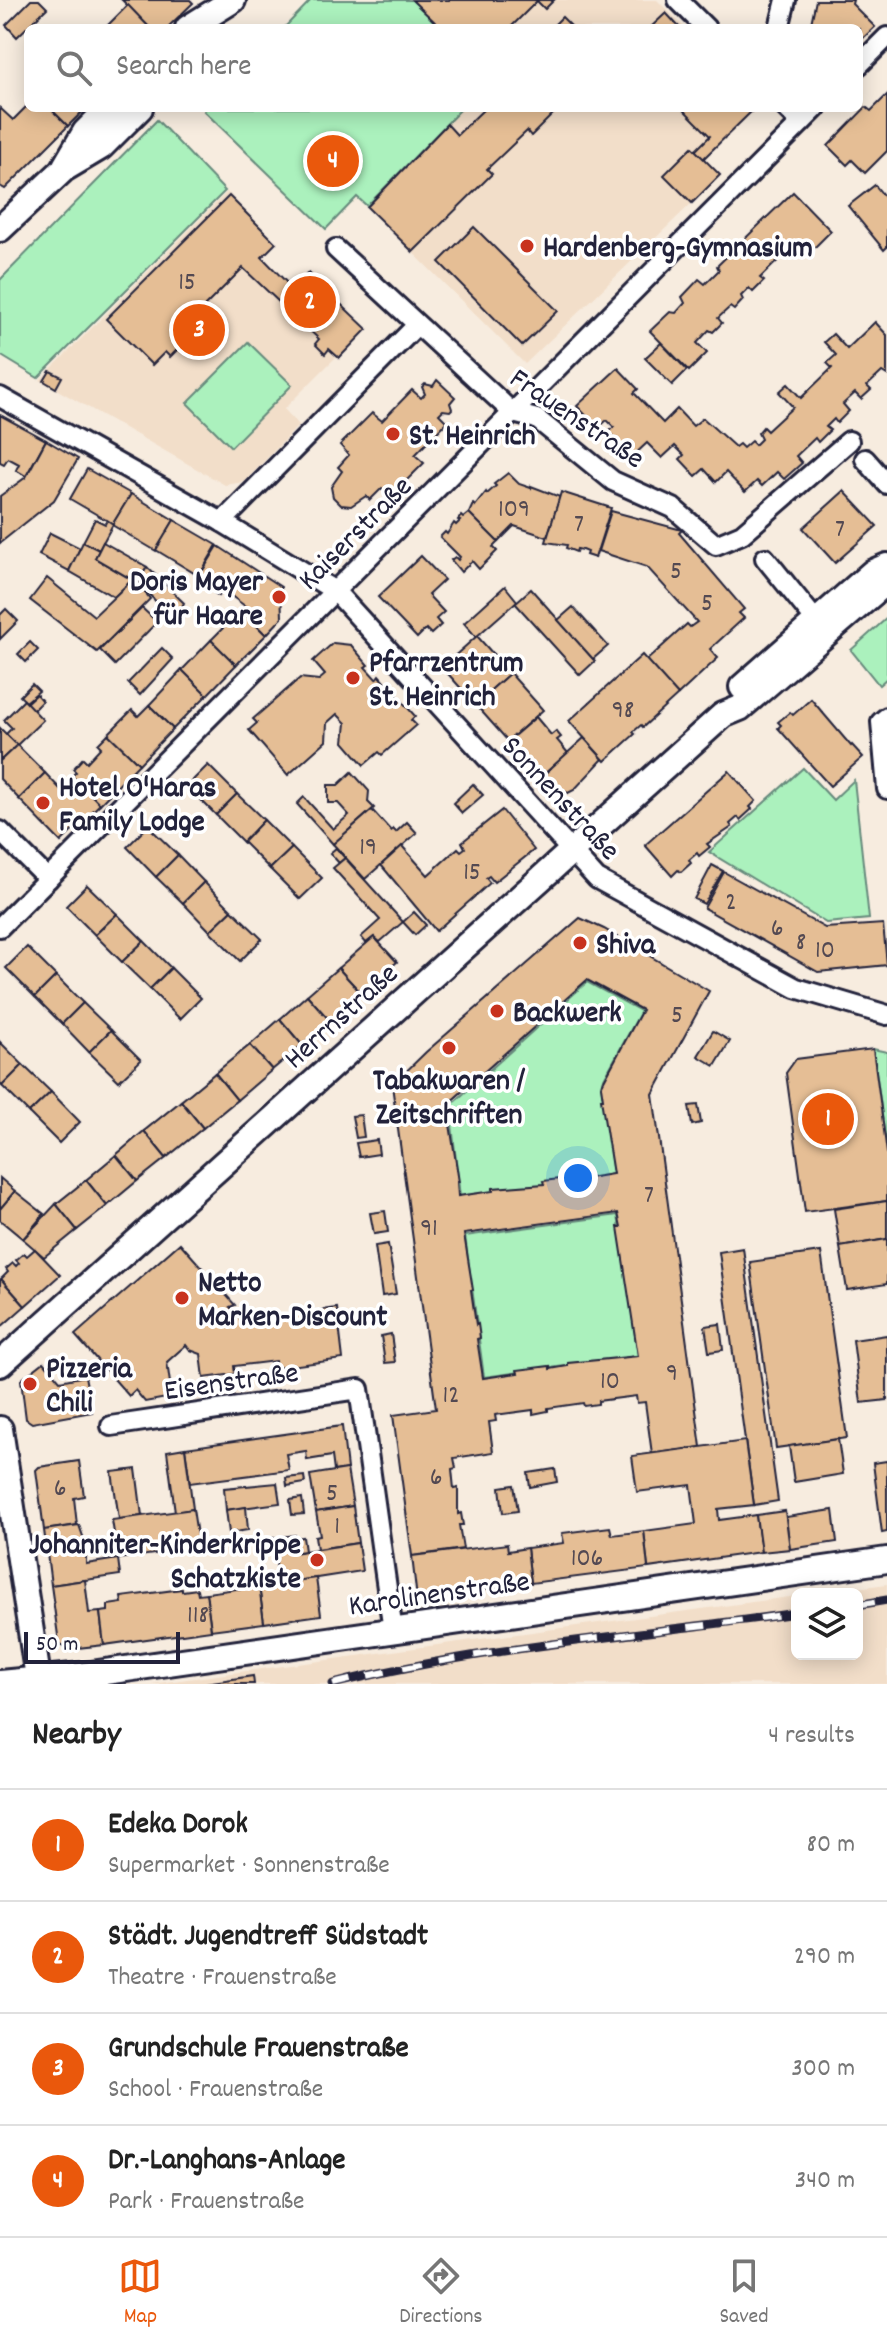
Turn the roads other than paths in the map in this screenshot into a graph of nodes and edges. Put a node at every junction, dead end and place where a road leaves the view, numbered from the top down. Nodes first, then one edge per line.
1 (678, 0) edge
2 (786, 0) edge
3 (230, 3) edge
4 (195, 24) edge
5 (217, 24) edge
6 (702, 24) edge
7 (780, 24) edge
8 (887, 37) edge
9 (863, 61) edge
10 (105, 112) edge
11 (136, 112) edge
12 (790, 112) edge
13 (812, 112) edge
14 (801, 123) junction
15 (64, 169) junction
16 (0, 229) edge
17 (336, 249) dead end
18 (417, 325) junction
19 (0, 397) edge
20 (513, 413) junction
21 (849, 441) dead end
22 (865, 459) dead end
23 (887, 484) edge
24 (222, 522) junction
25 (765, 558) dead end
26 (887, 566) edge
27 (887, 579) edge
28 (335, 591) junction
29 (816, 621) junction
30 (723, 715) junction
31 (884, 720) edge
32 (887, 789) edge
33 (0, 831) edge
34 (572, 850) junction
35 (48, 879) junction
36 (0, 927) edge
37 (887, 1015) edge
38 (0, 1364) edge
39 (111, 1426) dead end
40 (0, 1429) edge
41 (887, 1560) edge
42 (393, 1631) junction
43 (38, 1682) edge
44 (0, 1683) edge

1 - 6 street
2 - 7 street
3 - 4 street
3 - 5 street
8 - 9 street
10 - 15 street
11 - 15 street
12 - 14 street
13 - 14 street, Kaiserstraße
14 - 20 street, Kaiserstraße
15 - 16 street
17 - 18 street, Frauenstraße
18 - 20 street, Frauenstraße
18 - 24 street
19 - 24 street, Sonnenstraße
20 - 21 street, Frauenstraße
20 - 28 street, Kaiserstraße
22 - 23 street
24 - 28 street, Sonnenstraße
25 - 29 street
26 - 29 street, Herrnstraße
27 - 30 street, Herrnstraße
28 - 34 street, Sonnenstraße
28 - 35 street, Kaiserstraße
29 - 30 street, Herrnstraße
30 - 34 street, Herrnstraße
31 - 32 street
33 - 35 street
34 - 37 street, Sonnenstraße
34 - 38 street, Herrnstraße
35 - 36 street, Kaiserstraße
39 - 42 street, Eisenstraße
40 - 43 street
41 - 42 street, Karolinenstraße
42 - 43 street, Karolinenstraße
43 - 44 street, Karolinenstraße

